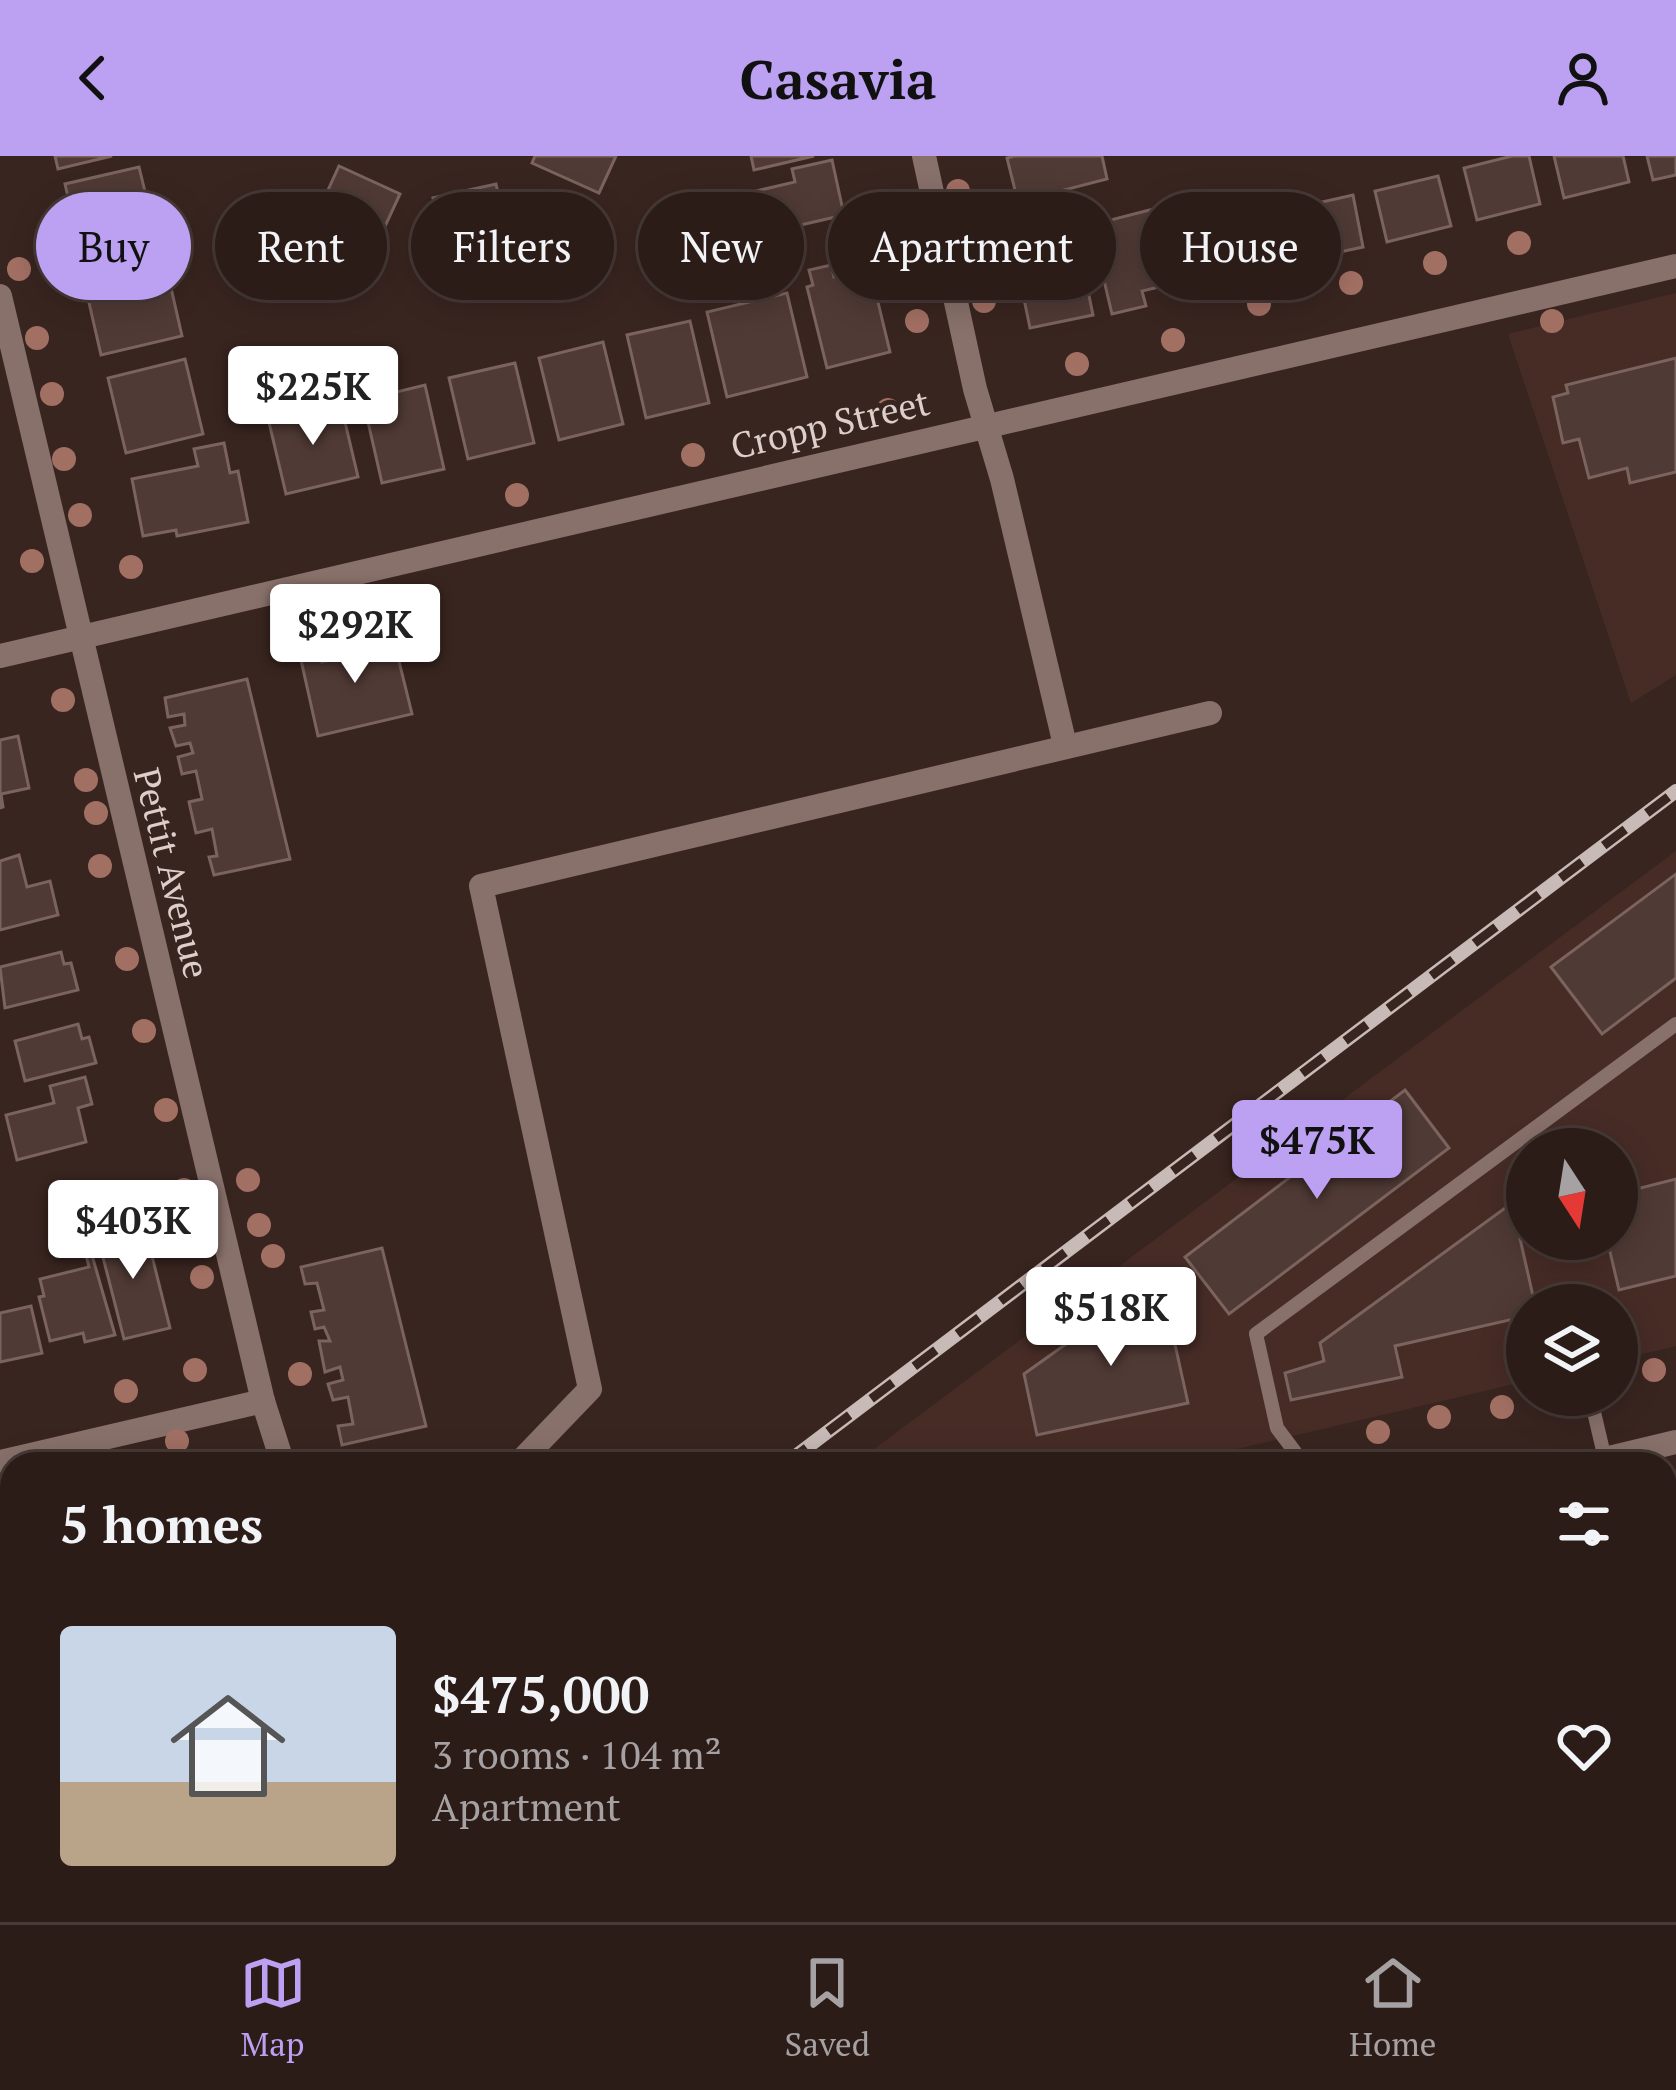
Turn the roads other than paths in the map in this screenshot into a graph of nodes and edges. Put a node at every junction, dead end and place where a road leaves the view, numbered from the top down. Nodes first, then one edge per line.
1 (924, 156) edge
2 (1676, 266) edge
3 (0, 296) edge
4 (985, 425) junction
5 (78, 637) junction
6 (0, 656) edge
7 (1210, 713) dead end
8 (1065, 746) junction
9 (1676, 1024) edge
10 (263, 1401) junction
11 (1591, 1416) edge
12 (1676, 1442) edge
13 (43, 1452) edge
14 (279, 1452) edge
15 (530, 1452) edge
16 (1295, 1452) edge
17 (1593, 1452) edge
18 (1633, 1452) edge

1 - 4 street
2 - 4 street, Cropp Street
3 - 5 street, Pettit Avenue
4 - 5 street, Cropp Street
4 - 8 street
5 - 6 street, Cropp Street
5 - 10 street, Pettit Avenue
7 - 8 street
8 - 15 street
9 - 16 lane
10 - 13 street
10 - 14 street, Pettit Avenue
11 - 17 lane
12 - 18 street

